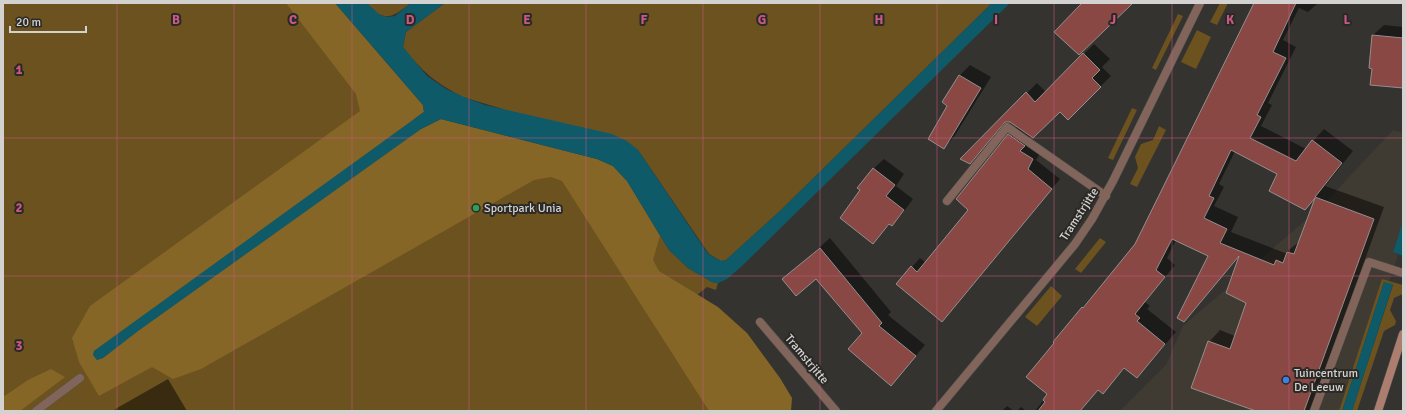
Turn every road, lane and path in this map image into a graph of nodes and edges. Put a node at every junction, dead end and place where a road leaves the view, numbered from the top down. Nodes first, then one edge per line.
1 (1200, 3) edge
2 (1106, 196) junction
3 (947, 201) dead end
4 (1403, 273) edge
5 (760, 322) dead end
6 (1403, 334) edge
7 (80, 378) dead end
8 (36, 411) edge
9 (836, 411) edge
10 (936, 411) edge
11 (1314, 411) edge
12 (1378, 411) edge

1 - 2 street, Tramstrjitte
2 - 3 street
2 - 10 street, Tramstrjitte
4 - 11 street
5 - 9 street, Tramstrjitte
6 - 12 main road
7 - 8 street

